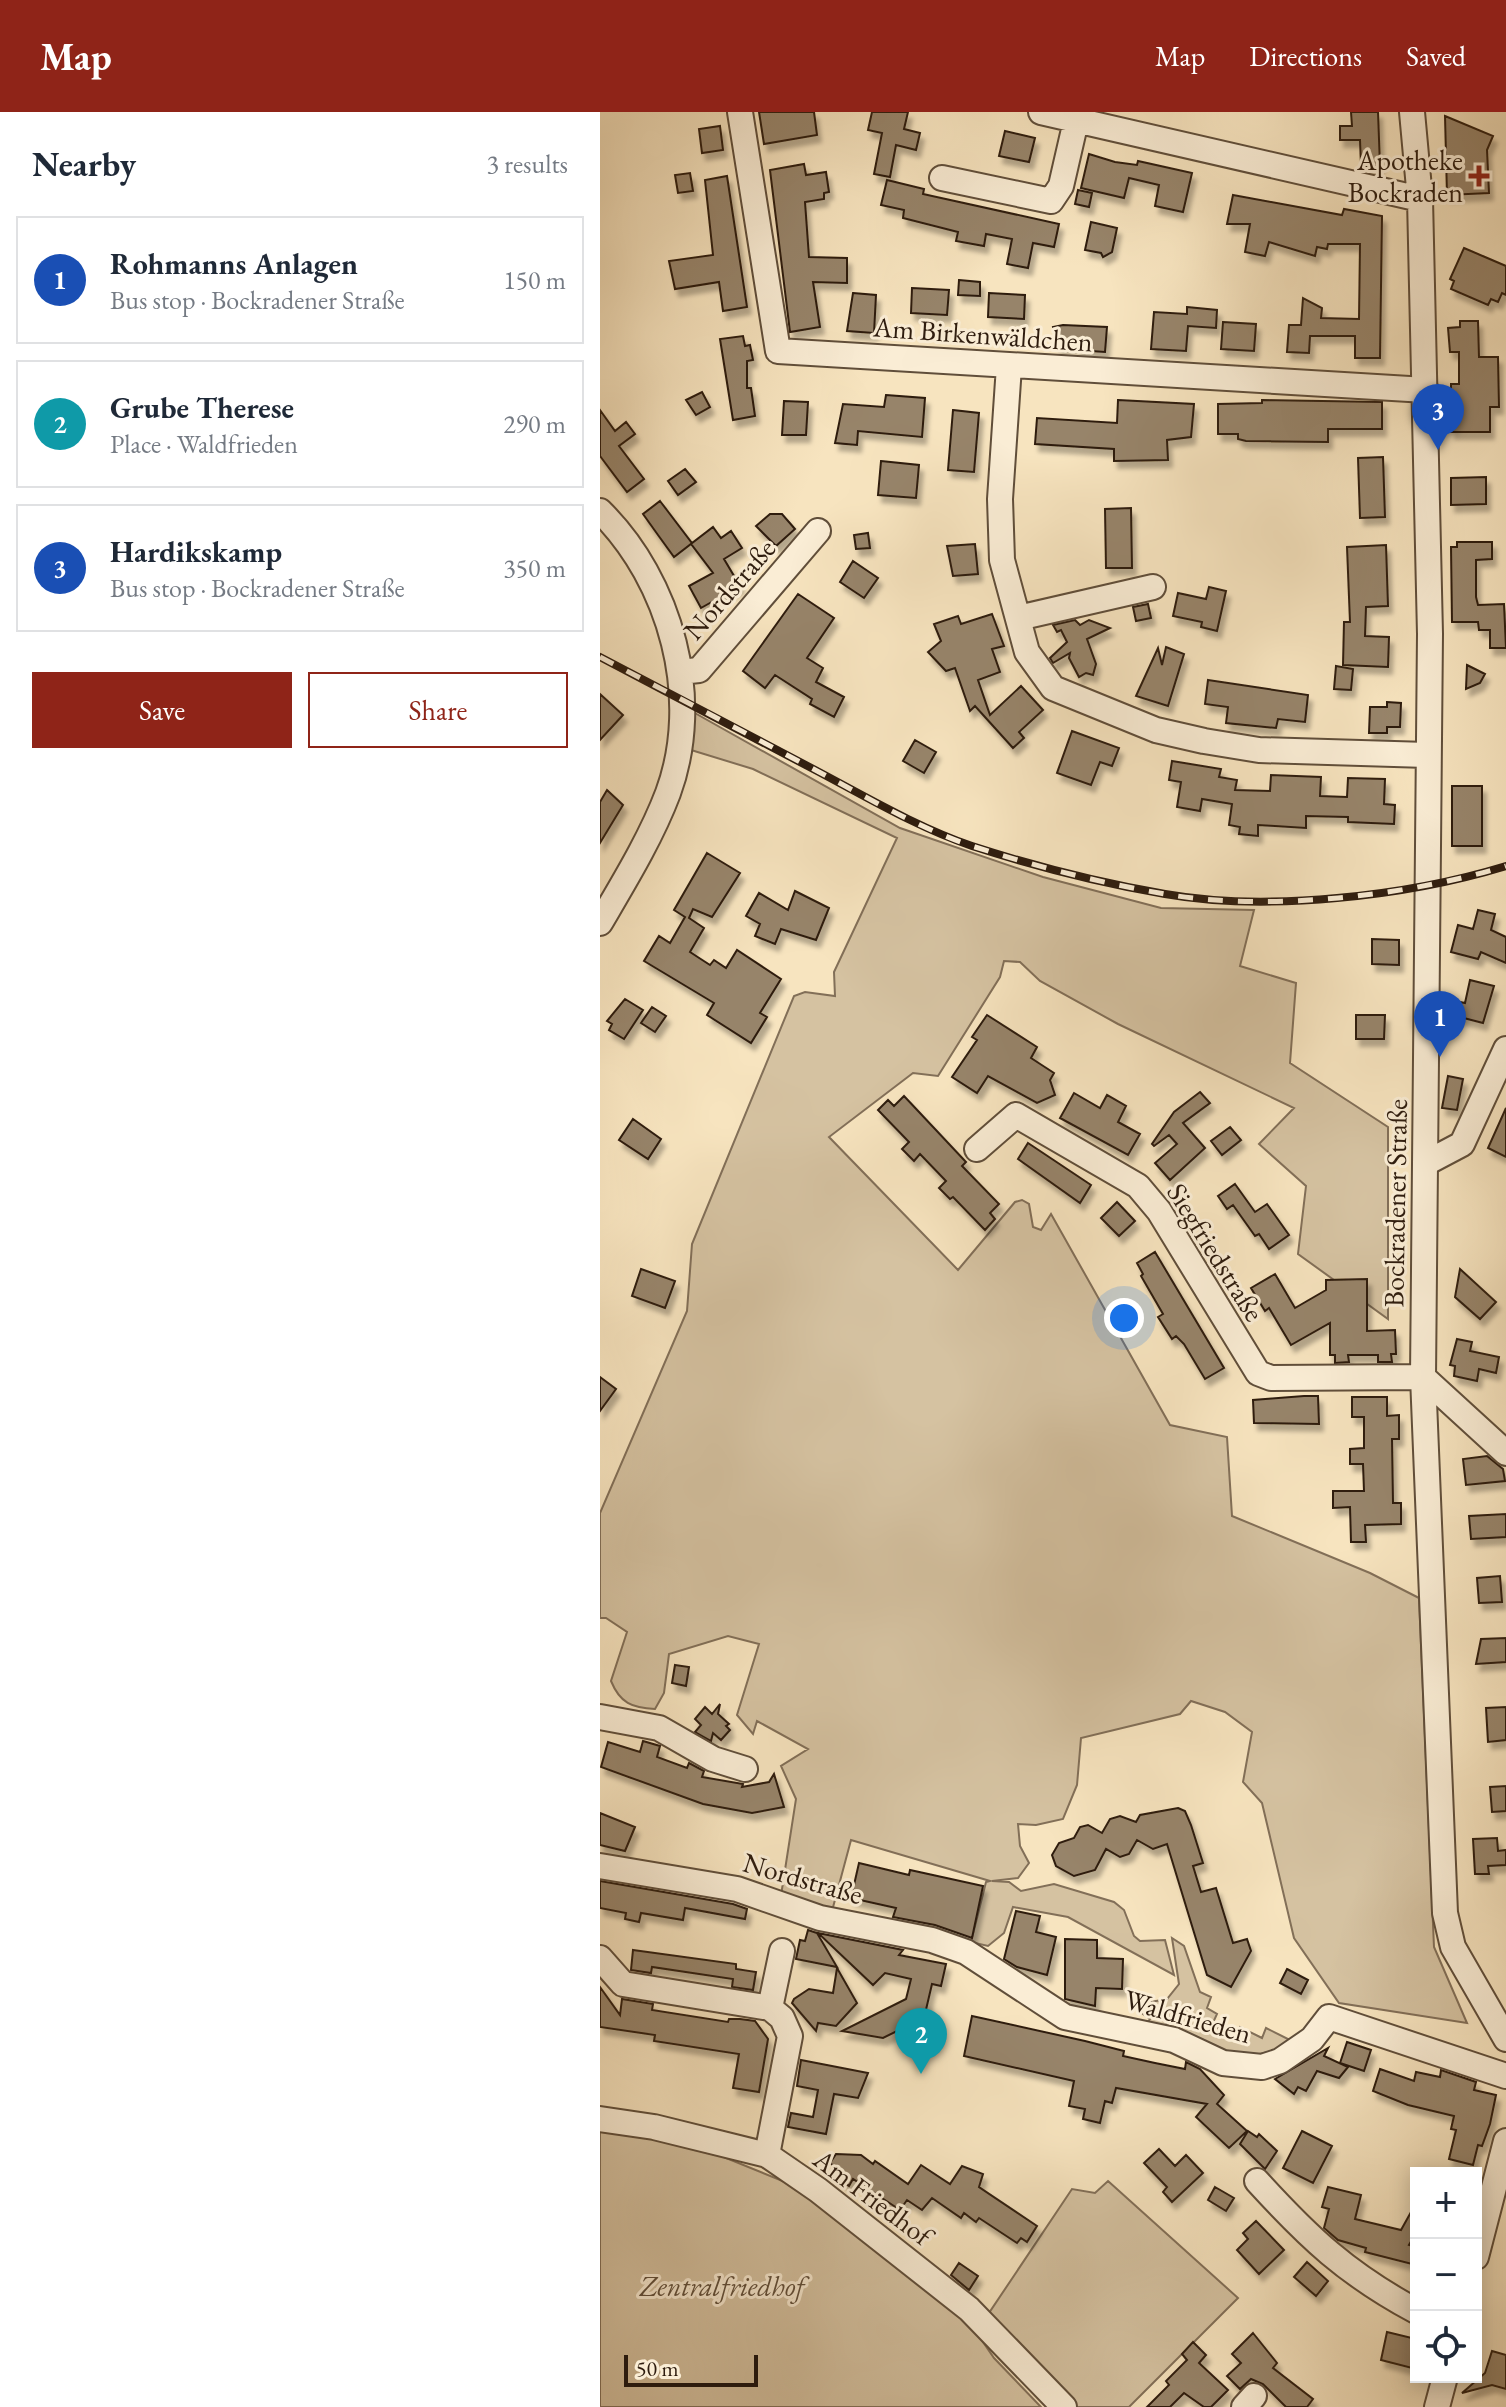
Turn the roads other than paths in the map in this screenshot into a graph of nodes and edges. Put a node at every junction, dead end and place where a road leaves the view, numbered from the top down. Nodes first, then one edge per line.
1 (740, 112) edge
2 (1041, 112) edge
3 (1412, 112) edge
4 (1077, 116) edge
5 (942, 178) dead end
6 (1420, 199) junction
7 (1009, 366) junction
8 (1426, 390) junction
9 (600, 511) edge
10 (818, 531) dead end
11 (1153, 587) dead end
12 (1018, 618) junction
13 (680, 672) junction
14 (1427, 755) junction
15 (600, 923) edge
16 (1503, 1064) edge
17 (977, 1149) dead end
18 (1426, 1163) junction
19 (1423, 1377) junction
20 (1506, 1453) edge
21 (600, 1717) edge
22 (745, 1769) dead end
23 (600, 1866) edge
24 (782, 1951) dead end
25 (600, 1958) edge
26 (986, 1963) joint
27 (770, 2008) junction
28 (1506, 2039) edge
29 (1506, 2076) edge
30 (600, 2119) edge
31 (1506, 2141) edge
32 (767, 2155) junction
33 (1257, 2181) dead end
34 (1481, 2239) edge
35 (1410, 2308) edge
36 (1064, 2407) edge

1 - 7 street, Am Birkenwäldchen
2 - 4 street
3 - 6 street, Bockradener Straße
4 - 5 street
4 - 6 street
6 - 8 street, Bockradener Straße
7 - 8 street, Am Birkenwäldchen
7 - 12 street
8 - 14 street, Bockradener Straße
9 - 13 street, Nordstraße
10 - 13 street, Nordstraße
11 - 12 street
12 - 14 street
13 - 15 street, Nordstraße
14 - 18 street, Bockradener Straße
16 - 18 street
17 - 19 street, Siegfriedstraße
18 - 19 street, Bockradener Straße
19 - 20 street
19 - 28 street, Bockradener Straße
21 - 22 street
23 - 26 street, Nordstraße
24 - 27 street
25 - 27 street
26 - 29 street, Waldfrieden
27 - 32 street
30 - 32 street, Am Friedhof
31 - 34 street
32 - 36 street, Am Friedhof
33 - 35 street

